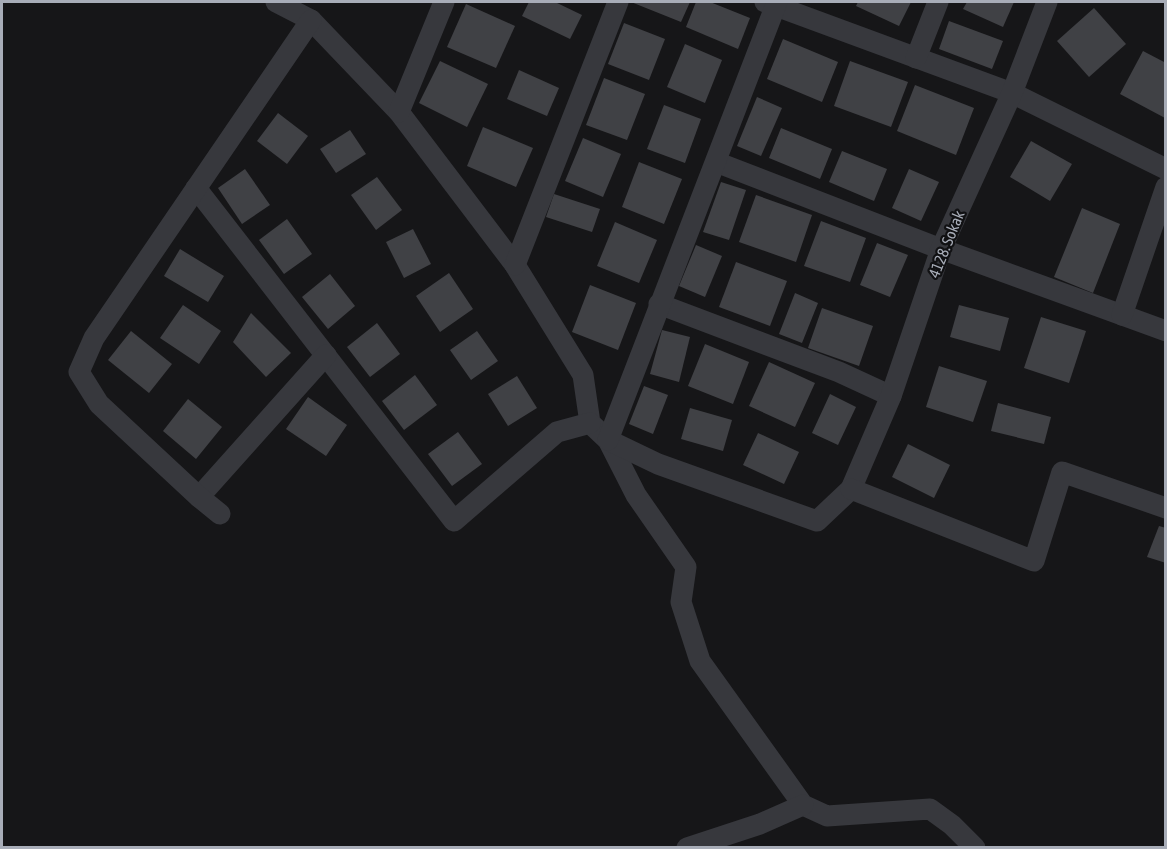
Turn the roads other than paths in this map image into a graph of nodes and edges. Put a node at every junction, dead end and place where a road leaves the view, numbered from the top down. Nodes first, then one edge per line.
1 (276, 2) edge
2 (444, 2) edge
3 (618, 2) edge
4 (938, 2) edge
5 (1047, 2) edge
6 (773, 3) edge
7 (311, 20) junction
8 (916, 58) junction
9 (1012, 93) junction
10 (399, 112) junction
11 (716, 162) junction
12 (1166, 169) edge
13 (1166, 187) edge
14 (196, 188) junction
15 (941, 249) junction
16 (515, 265) junction
17 (659, 304) junction
18 (1122, 315) junction
19 (1166, 331) edge
20 (326, 355) junction
21 (891, 396) junction
22 (590, 423) junction
23 (608, 440) junction
24 (851, 489) junction
25 (198, 497) junction
26 (1166, 508) edge
27 (220, 514) dead end
28 (803, 805) junction
29 (687, 848) edge
30 (975, 848) edge

1 - 7 street
2 - 10 street
3 - 16 street
4 - 8 street
5 - 9 street, 4128. Sokak
6 - 8 street
6 - 11 street
7 - 10 street
7 - 14 street
8 - 9 street
9 - 12 street
9 - 15 street, 4128. Sokak
10 - 16 street
11 - 15 street
11 - 17 street
13 - 18 street
14 - 20 street
14 - 25 street
15 - 18 street
15 - 21 street, 4128. Sokak
16 - 22 street
17 - 21 street
17 - 23 street
18 - 19 street
20 - 22 street
20 - 25 street
21 - 24 street, 4128. Sokak
22 - 23 street
23 - 24 street
23 - 28 street
24 - 26 street
25 - 27 street
28 - 29 street
28 - 30 street

